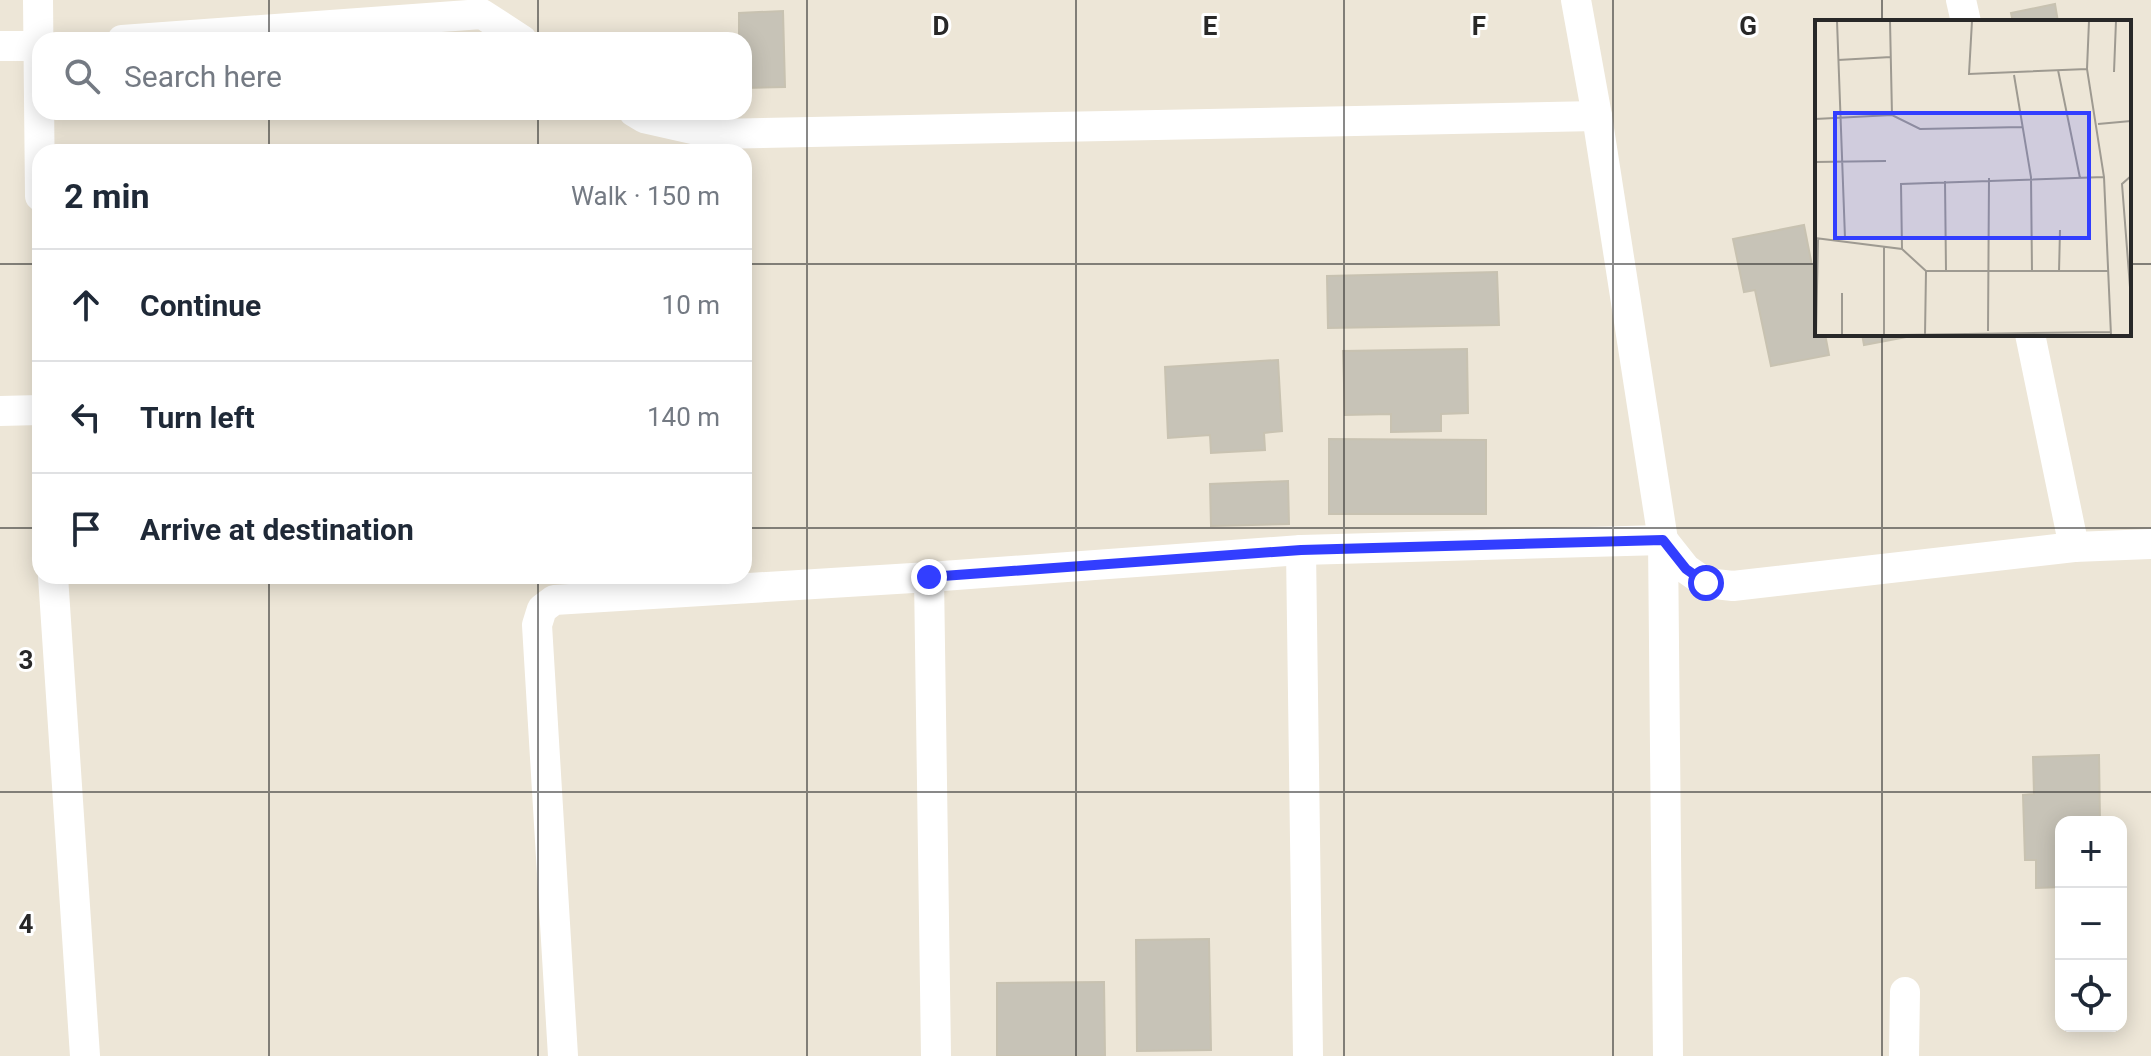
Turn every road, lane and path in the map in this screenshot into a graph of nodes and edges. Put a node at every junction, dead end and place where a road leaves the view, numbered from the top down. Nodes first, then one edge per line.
1 (38, 0) edge
2 (1576, 0) edge
3 (1961, 0) edge
4 (482, 7) edge
5 (1966, 20) edge
6 (39, 32) edge
7 (209, 32) edge
8 (512, 32) edge
9 (0, 46) edge
10 (32, 46) edge
11 (1597, 116) junction
12 (40, 120) edge
13 (653, 120) edge
14 (40, 144) edge
15 (2030, 336) edge
16 (32, 410) edge
17 (0, 411) edge
18 (1663, 540) junction
19 (2151, 544) edge
20 (2074, 547) junction
21 (1301, 550) junction
22 (929, 577) junction
23 (54, 584) edge
24 (1905, 992) dead end
25 (85, 1056) edge
26 (563, 1056) edge
27 (936, 1056) edge
28 (1308, 1056) edge
29 (1668, 1056) edge
30 (1904, 1056) edge

1 - 6 street
2 - 11 street
3 - 5 street
4 - 7 street
4 - 8 street
9 - 10 street
11 - 13 street
11 - 18 street
12 - 14 street
15 - 20 street
16 - 17 street
18 - 20 street
18 - 21 street
18 - 29 street
19 - 20 street
21 - 22 street
21 - 28 street
22 - 26 street
22 - 27 street
23 - 25 street
24 - 30 street

